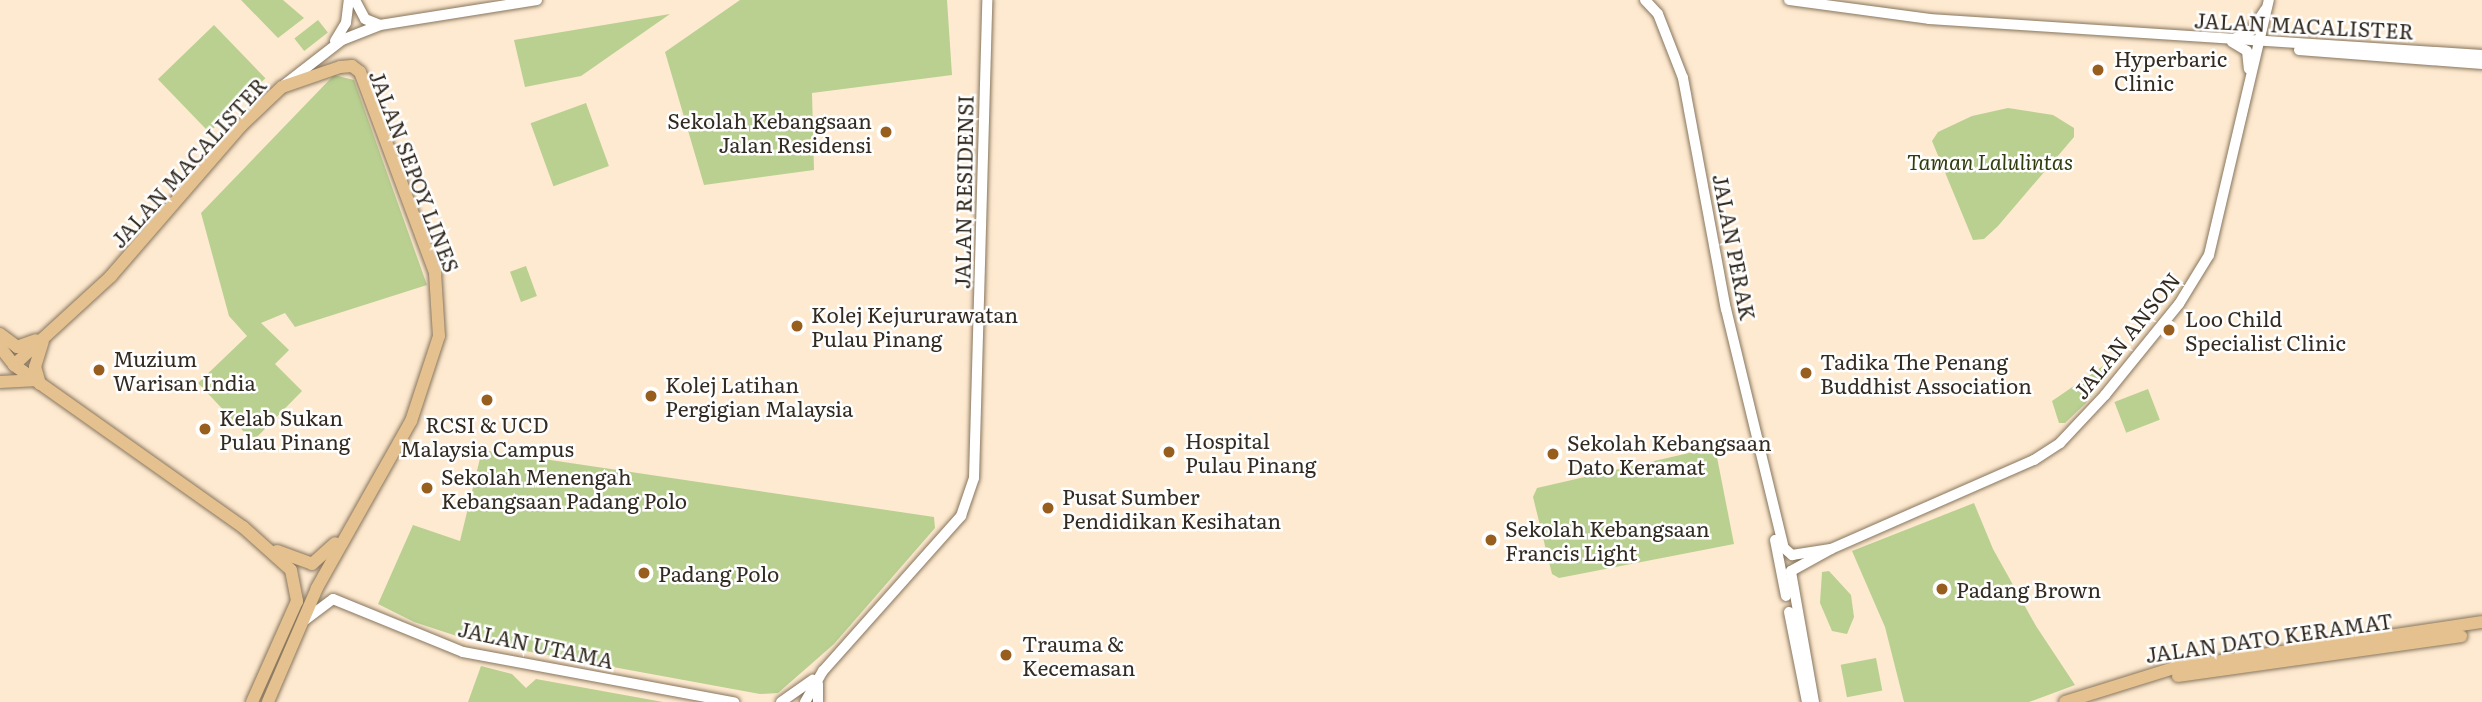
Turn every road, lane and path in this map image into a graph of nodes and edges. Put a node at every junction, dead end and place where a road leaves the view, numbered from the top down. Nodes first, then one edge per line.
1 (349, 0) edge
2 (355, 0) edge
3 (537, 0) edge
4 (1645, 0) edge
5 (1655, 0) edge
6 (1789, 0) edge
7 (987, 1) edge
8 (2269, 2) edge
9 (1658, 14) junction
10 (380, 25) junction
11 (2229, 41) junction
12 (2262, 42) junction
13 (326, 50) junction
14 (2482, 55) edge
15 (2482, 64) edge
16 (2249, 74) junction
17 (282, 87) junction
18 (55, 330) junction
19 (0, 334) edge
20 (43, 341) junction
21 (1, 348) edge
22 (14, 365) junction
23 (0, 380) edge
24 (37, 382) junction
25 (1772, 509) junction
26 (349, 527) junction
27 (270, 549) junction
28 (1831, 549) junction
29 (303, 622) junction
30 (2482, 622) edge
31 (2482, 630) edge
32 (823, 671) junction
33 (252, 702) edge
34 (268, 702) edge
35 (734, 702) edge
36 (781, 702) edge
37 (805, 702) edge
38 (818, 702) edge
39 (1807, 702) edge
40 (1814, 702) edge
41 (2065, 702) edge
42 (2090, 702) edge

1 - 13 main road
2 - 10 main road
3 - 10 main road, JALAN MACALISTER
4 - 9 main road, JALAN PERAK
5 - 9 main road
6 - 11 main road, JALAN MACALISTER
7 - 32 main road, JALAN RESIDENSI
8 - 11 main road
8 - 12 main road, JALAN ANSON
9 - 25 main road, JALAN PERAK
10 - 13 main road, JALAN MACALISTER
11 - 12 main road, JALAN MACALISTER
11 - 16 main road
12 - 14 main road, JALAN MACALISTER
12 - 16 main road, JALAN ANSON
13 - 17 main road, JALAN MACALISTER
15 - 16 main road, JALAN MACALISTER
16 - 28 main road, JALAN ANSON
17 - 18 main road, JALAN MACALISTER
17 - 26 main road, JALAN SEPOY LINES
18 - 19 main road
18 - 20 main road, JALAN MACALISTER
20 - 22 main road, JALAN MACALISTER
20 - 24 main road
21 - 22 main road
21 - 23 main road
22 - 24 main road
23 - 24 main road
24 - 27 main road
25 - 28 main road, JALAN PERAK
25 - 39 main road, JALAN PERAK
26 - 27 main road
26 - 29 main road, JALAN SEPOY LINES
27 - 33 main road
28 - 40 main road
29 - 34 main road, JALAN SEPOY LINES
29 - 35 main road, JALAN UTAMA
30 - 41 main road, JALAN DATO KERAMAT
31 - 42 main road, JALAN DATO KERAMAT
32 - 36 main road
32 - 37 main road, JALAN RESIDENSI
32 - 38 main road

